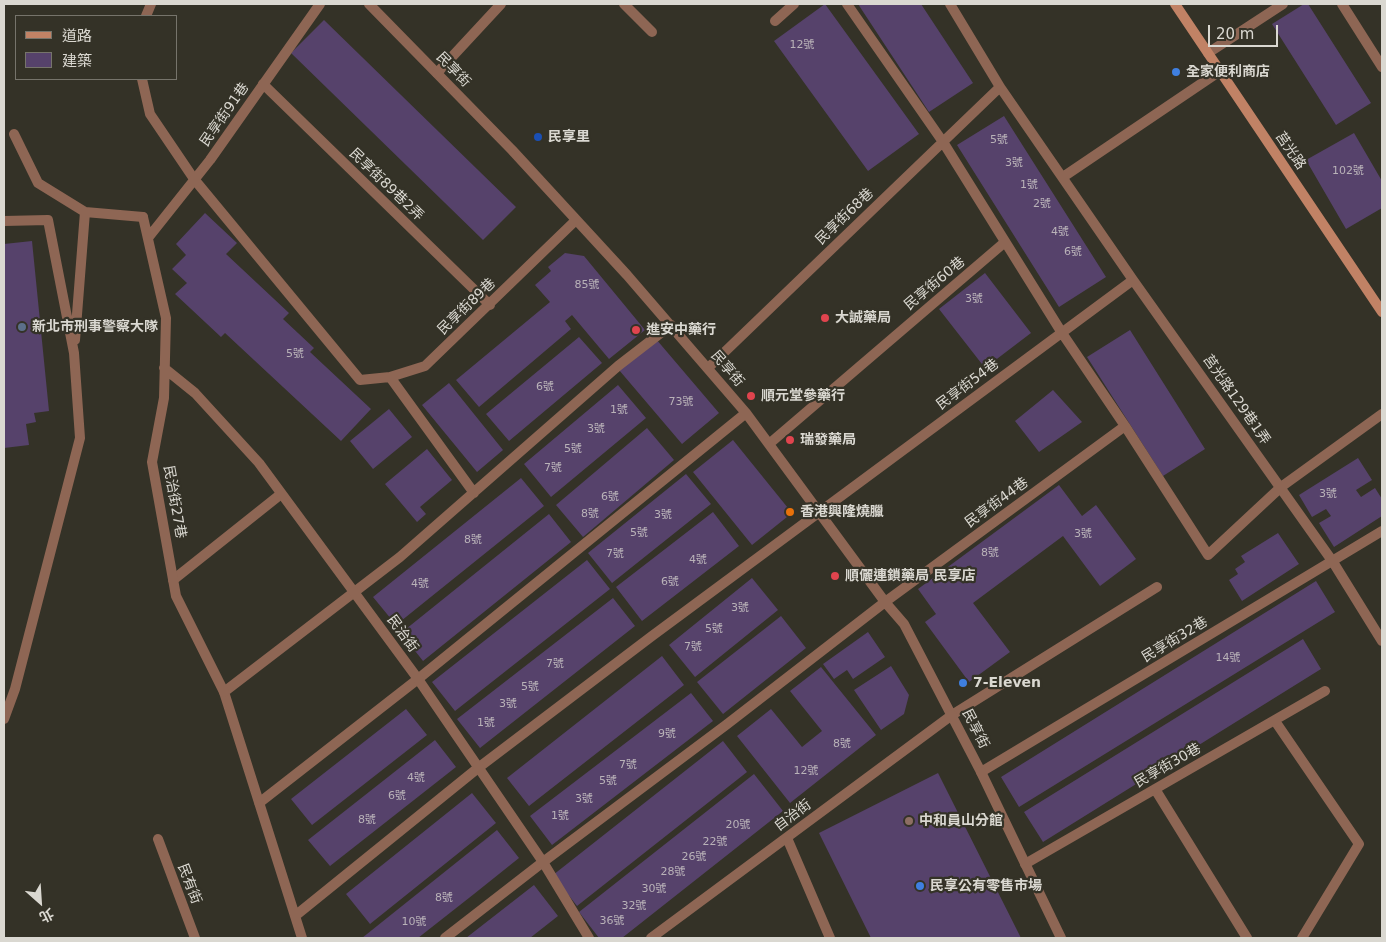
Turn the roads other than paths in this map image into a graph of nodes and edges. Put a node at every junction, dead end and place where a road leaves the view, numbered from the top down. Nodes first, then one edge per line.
1 (320, 4) edge
2 (369, 4) edge
3 (501, 4) edge
4 (624, 4) edge
5 (794, 4) edge
6 (846, 4) edge
7 (950, 4) edge
8 (1175, 4) edge
9 (1283, 4) edge
10 (1342, 4) edge
11 (775, 21) dead end
12 (652, 32) dead end
13 (1208, 53) junction
14 (1382, 68) edge
15 (1220, 71) junction
16 (437, 73) junction
17 (142, 80) edge
18 (263, 84) junction
19 (1000, 87) junction
20 (14, 134) dead end
21 (943, 142) junction
22 (1063, 177) junction
23 (194, 179) junction
24 (85, 212) junction
25 (576, 220) junction
26 (4, 221) edge
27 (148, 238) junction
28 (1005, 242) junction
29 (1133, 280) junction
30 (490, 305) junction
31 (1382, 312) edge
32 (671, 325) junction
33 (1062, 333) junction
34 (74, 353) junction
35 (164, 368) junction
36 (708, 368) junction
37 (390, 377) junction
38 (746, 413) junction
39 (1382, 414) edge
40 (1125, 426) junction
41 (769, 444) junction
42 (1281, 487) junction
43 (474, 492) junction
44 (282, 494) junction
45 (820, 513) junction
46 (1382, 532) edge
47 (1333, 562) junction
48 (173, 580) junction
49 (1157, 588) dead end
50 (355, 592) junction
51 (885, 602) junction
52 (1382, 641) edge
53 (418, 680) junction
54 (224, 692) junction
55 (1325, 692) dead end
56 (952, 715) junction
57 (4, 719) edge
58 (1275, 720) junction
59 (478, 768) junction
60 (981, 772) junction
61 (1155, 789) junction
62 (259, 803) junction
63 (787, 838) junction
64 (158, 839) dead end
65 (543, 862) junction
66 (1025, 864) junction
67 (295, 916) junction
68 (195, 938) edge
69 (302, 938) edge
70 (445, 938) edge
71 (589, 938) edge
72 (651, 938) edge
73 (830, 938) edge
74 (1061, 938) edge
75 (1247, 938) edge
76 (1302, 938) edge

1 - 18 street, 民享街91巷
2 - 16 street, 民享街
3 - 16 street
4 - 12 street
5 - 11 street
6 - 21 street
7 - 19 street, 莒光路129巷1弄
8 - 13 street, 莒光路
9 - 13 street
10 - 14 street
13 - 15 street, 莒光路
15 - 22 street
15 - 31 street, 莒光路
16 - 25 street, 民享街
17 - 23 street
18 - 23 street, 民享街91巷
18 - 30 street, 民享街89巷2弄
19 - 21 street, 民享街68巷
19 - 22 street, 莒光路129巷1弄
20 - 24 street
21 - 28 street
21 - 36 street, 民享街68巷
22 - 29 street, 莒光路129巷1弄
23 - 27 street, 民享街91巷
23 - 37 street, 民享街89巷
24 - 27 street, 民治街27巷
24 - 34 street
25 - 30 street, 民享街89巷
25 - 32 street, 民享街
26 - 34 street
27 - 35 street, 民治街27巷
28 - 33 street
28 - 41 street, 民享街60巷
29 - 33 street, 民享街54巷
29 - 42 street, 莒光路129巷1弄
30 - 37 street, 民享街89巷
32 - 36 street, 民享街
32 - 43 street
33 - 40 street
33 - 45 street, 民享街54巷
34 - 57 street
35 - 44 street, 民治街
35 - 48 street, 民治街27巷
36 - 38 street, 民享街
37 - 43 street
38 - 41 street, 民享街
38 - 53 street
39 - 42 street
40 - 42 street
40 - 51 street, 民享街44巷
41 - 45 street, 民享街
42 - 47 street, 莒光路129巷1弄
43 - 50 street
44 - 48 street
44 - 50 street, 民治街
45 - 51 street, 民享街
45 - 59 street, 民享街54巷
46 - 47 street, 民享街32巷
47 - 52 street, 莒光路129巷1弄
47 - 60 street, 民享街32巷
48 - 54 street, 民治街27巷
49 - 56 street, 自治街
50 - 53 street, 民治街
50 - 54 street
51 - 56 street, 民享街
51 - 65 street, 民享街44巷
53 - 59 street, 民治街
53 - 62 street
54 - 62 street, 民治街27巷
55 - 58 street, 民享街30巷
56 - 60 street, 民享街
56 - 63 street, 自治街
58 - 61 street, 民享街30巷
58 - 76 street
59 - 65 street, 民治街
59 - 67 street, 民享街54巷
60 - 66 street, 民享街
61 - 66 street, 民享街30巷
61 - 75 street
62 - 67 street, 民治街27巷
63 - 72 street, 自治街
63 - 73 street
64 - 68 street, 民有街
65 - 70 street, 民享街44巷
65 - 71 street, 民治街
66 - 74 street, 民享街
67 - 69 street, 民治街27巷

